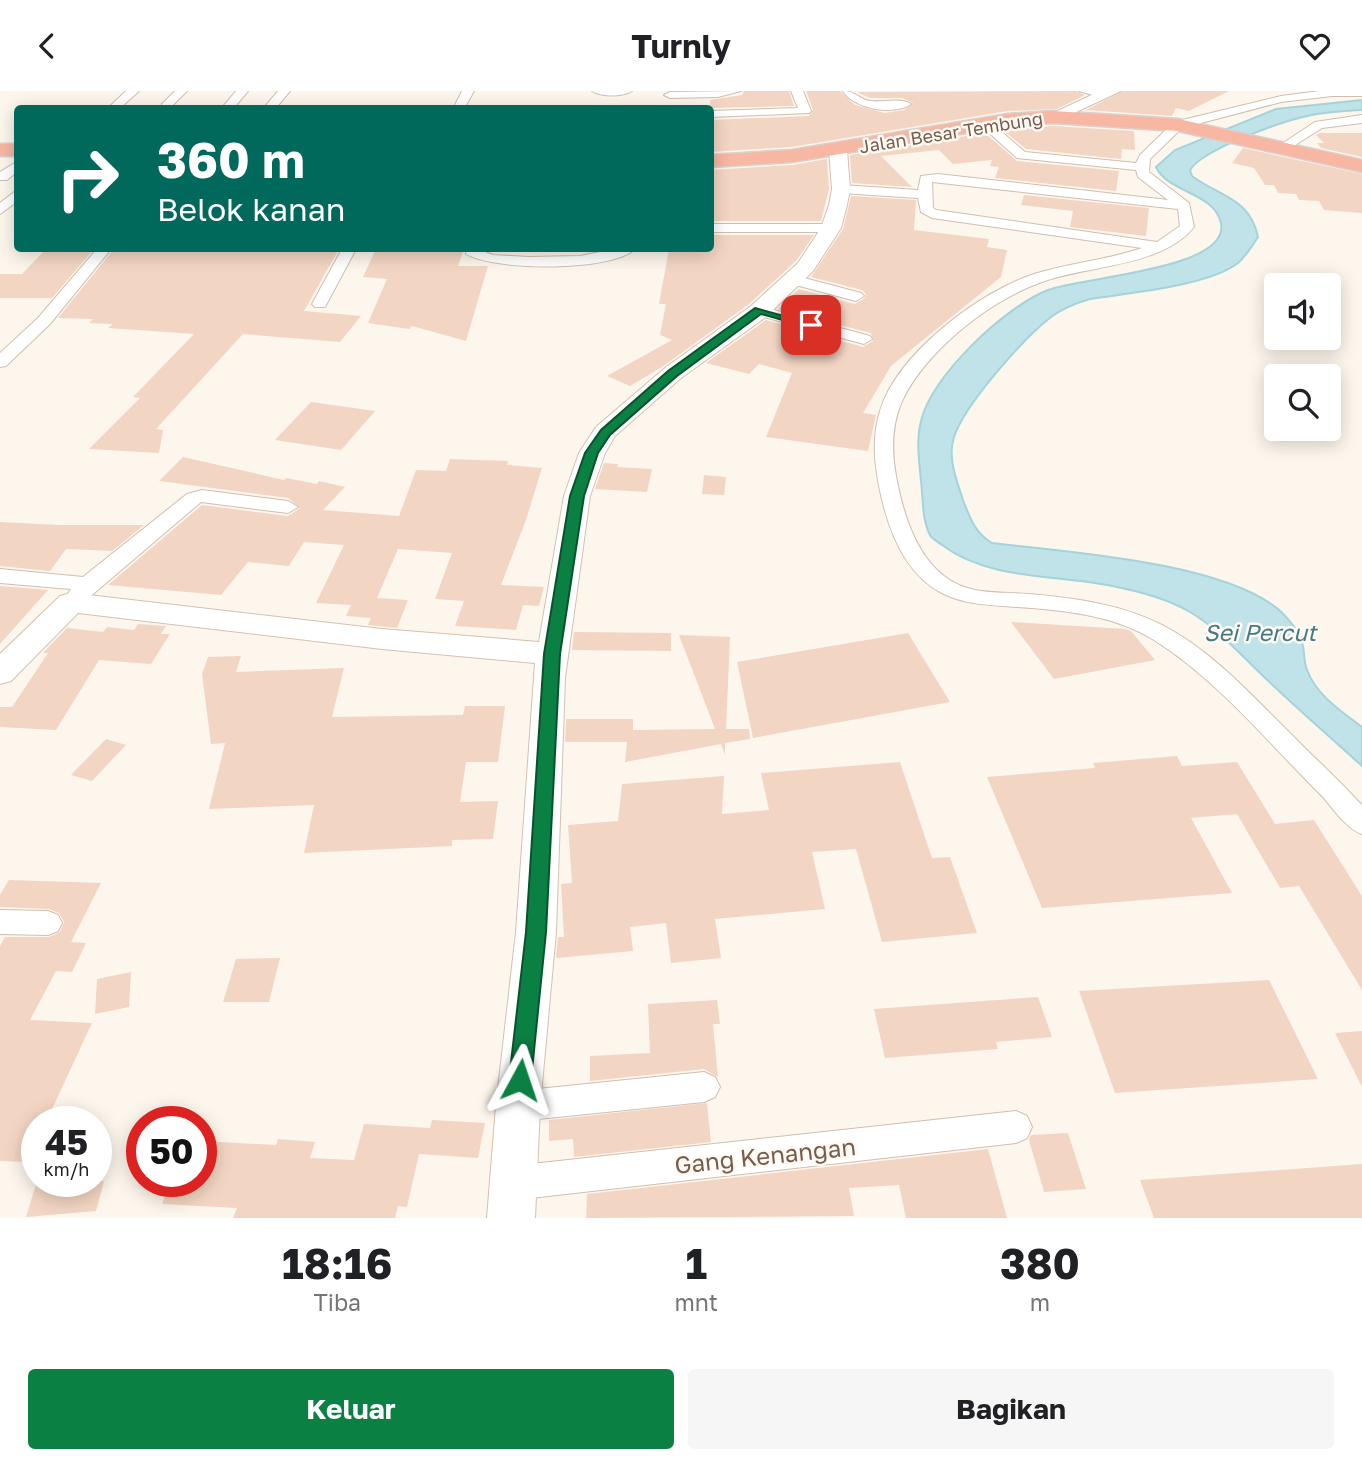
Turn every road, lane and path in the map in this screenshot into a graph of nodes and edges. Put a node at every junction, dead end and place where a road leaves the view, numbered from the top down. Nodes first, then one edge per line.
1 (133, 91) edge
2 (181, 91) edge
3 (242, 91) edge
4 (284, 91) edge
5 (598, 91) edge
6 (625, 91) edge
7 (654, 91) edge
8 (735, 91) edge
9 (797, 91) edge
10 (849, 91) edge
11 (1085, 91) edge
12 (1256, 91) edge
13 (670, 92) edge
14 (1108, 93) edge
15 (1362, 93) edge
16 (860, 102) junction
17 (905, 104) dead end
18 (117, 105) edge
19 (167, 105) edge
20 (230, 105) edge
21 (272, 105) edge
22 (714, 114) edge
23 (1219, 114) junction
24 (1053, 117) junction
25 (879, 118) dead end
26 (1362, 119) edge
27 (985, 124) junction
28 (1184, 126) junction
29 (1274, 148) junction
30 (838, 150) junction
31 (714, 161) edge
32 (1362, 166) edge
33 (1141, 167) junction
34 (841, 189) junction
35 (924, 194) junction
36 (14, 197) edge
37 (1184, 206) junction
38 (0, 210) edge
39 (714, 228) edge
40 (831, 229) junction
41 (1158, 245) junction
42 (102, 252) edge
43 (347, 252) edge
44 (470, 252) edge
45 (475, 252) edge
46 (617, 252) edge
47 (463, 266) dead end
48 (793, 280) junction
49 (856, 296) dead end
50 (320, 304) dead end
51 (759, 310) junction
52 (864, 339) dead end
53 (0, 362) edge
54 (288, 507) dead end
55 (0, 576) edge
56 (80, 593) junction
57 (552, 654) junction
58 (0, 673) edge
59 (1362, 824) edge
60 (0, 922) edge
61 (48, 923) dead end
62 (704, 1087) dead end
63 (518, 1106) junction
64 (1016, 1127) dead end
65 (513, 1183) junction
66 (511, 1218) edge

1 - 18 street
2 - 19 street
3 - 20 street
4 - 21 street
5 - 6 street
7 - 13 street
8 - 13 street
9 - 22 street
10 - 16 street
11 - 14 street
12 - 23 street
14 - 24 main road
15 - 23 street
16 - 17 street
16 - 25 street
23 - 28 street
24 - 27 highway, Jalan Besar Tembung
24 - 28 highway, Jalan Besar Tembung
26 - 29 street
27 - 30 highway, Jalan Besar Tembung
27 - 33 street
28 - 29 highway, Jalan Besar Tembung
28 - 33 street
29 - 32 highway, Jalan Besar Tembung
30 - 31 highway, Jalan Besar Tembung
30 - 34 main road
33 - 37 street
34 - 35 street
34 - 40 main road
35 - 37 street
35 - 41 street
36 - 38 street
37 - 41 street
39 - 40 street
40 - 48 main road
41 - 59 street
42 - 53 street
43 - 50 street
44 - 47 street
45 - 46 street
48 - 49 street
48 - 51 main road
51 - 52 street
51 - 57 main road
54 - 56 street
55 - 56 street
56 - 57 main road
56 - 58 main road
57 - 63 main road
60 - 61 street
62 - 63 street
63 - 65 main road
64 - 65 street, Gang Kenangan
65 - 66 main road

